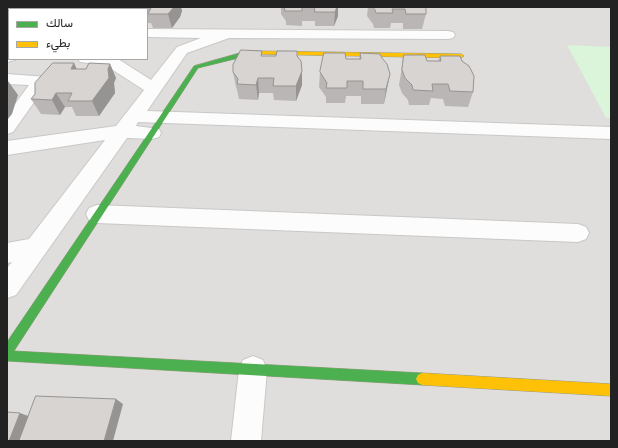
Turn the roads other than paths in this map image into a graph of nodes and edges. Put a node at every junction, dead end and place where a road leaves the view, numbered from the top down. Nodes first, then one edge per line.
1 (148, 33) edge
2 (226, 34) junction
3 (448, 35) dead end
4 (461, 56) edge
5 (109, 60) edge
6 (7, 79) edge
7 (154, 89) junction
8 (163, 117) junction
9 (128, 124) junction
10 (7, 128) edge
11 (152, 132) junction
12 (611, 133) edge
13 (7, 148) edge
14 (97, 214) junction
15 (578, 233) dead end
16 (36, 247) junction
17 (7, 253) edge
18 (7, 287) edge
19 (7, 352) edge
20 (7, 356) edge
21 (254, 370) junction
22 (611, 390) edge
23 (246, 441) edge

1 - 2 street
2 - 3 street
2 - 7 street
4 - 8 street
5 - 7 street
6 - 10 street
7 - 9 street
8 - 9 street
8 - 11 street
8 - 12 street
9 - 11 street
9 - 13 street
9 - 16 street
11 - 14 street
14 - 15 street
14 - 19 street
16 - 17 street
16 - 18 street
20 - 21 street
21 - 22 street
21 - 23 street

